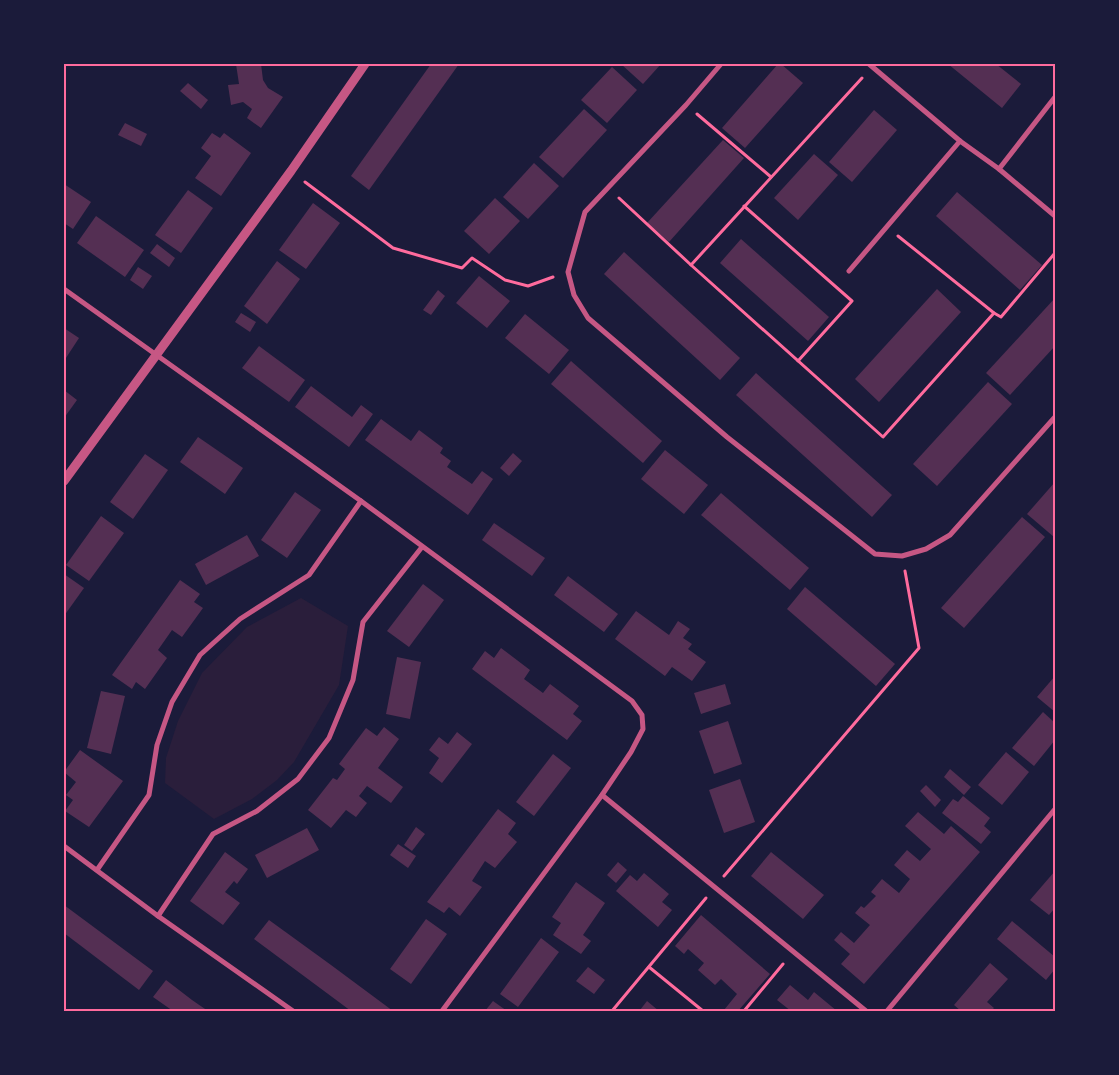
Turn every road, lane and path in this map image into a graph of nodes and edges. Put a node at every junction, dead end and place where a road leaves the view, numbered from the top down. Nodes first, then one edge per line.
1 (364, 64) edge
2 (721, 64) edge
3 (871, 65) edge
4 (1055, 97) edge
5 (686, 105) junction
6 (960, 141) junction
7 (1000, 169) junction
8 (291, 171) junction
9 (771, 177) junction
10 (608, 189) junction
11 (744, 206) junction
12 (1055, 216) edge
13 (886, 227) junction
14 (1055, 253) edge
15 (691, 265) junction
16 (849, 271) dead end
17 (568, 272) junction
18 (64, 289) edge
19 (994, 313) junction
20 (157, 355) junction
21 (798, 361) junction
22 (1055, 417) edge
23 (64, 481) edge
24 (361, 501) junction
25 (422, 547) junction
26 (902, 556) junction
27 (602, 795) junction
28 (1055, 809) edge
29 (64, 846) edge
30 (97, 870) junction
31 (714, 888) junction
32 (158, 916) junction
33 (793, 952) junction
34 (648, 967) junction
35 (293, 1011) edge
36 (442, 1011) edge
37 (612, 1011) edge
38 (703, 1011) edge
39 (744, 1011) edge
40 (866, 1011) edge
41 (887, 1011) edge

1 - 8 street
2 - 5 street
3 - 6 street
3 - 9 path
4 - 7 street
5 - 9 path
5 - 10 street
6 - 7 street
6 - 13 street
7 - 12 street
8 - 17 path
8 - 20 street
9 - 11 path
10 - 15 path
10 - 17 street
11 - 15 path
11 - 21 path
13 - 16 street
13 - 19 path
14 - 19 path
15 - 21 path
17 - 26 street
18 - 20 street
19 - 21 path
20 - 23 street
20 - 24 street
22 - 26 street
24 - 25 street
24 - 30 street
25 - 27 street
25 - 32 street
26 - 31 path
27 - 31 street
27 - 36 street
28 - 41 street
29 - 30 street
30 - 32 street
31 - 33 street
31 - 34 path
32 - 35 street
33 - 39 path
33 - 40 street
34 - 37 path
34 - 38 path

